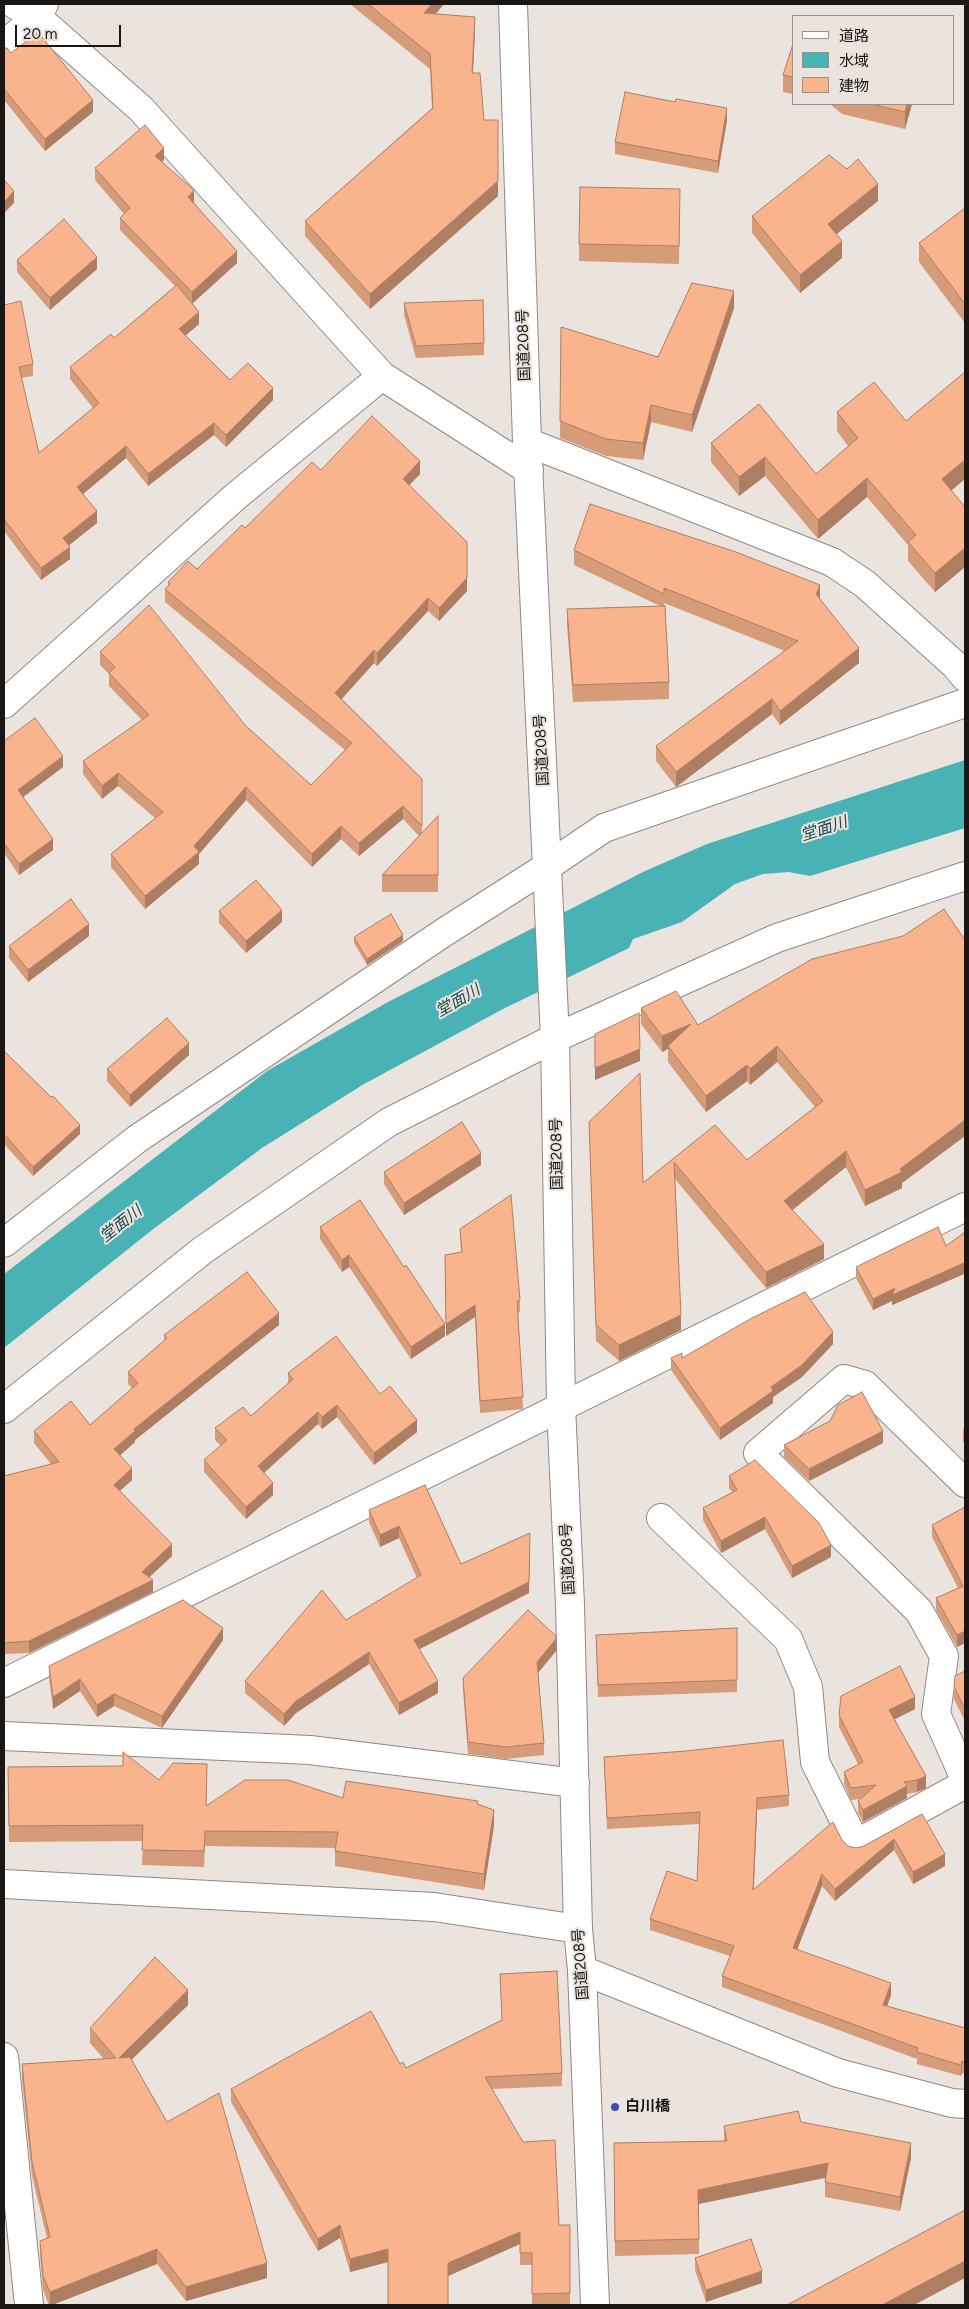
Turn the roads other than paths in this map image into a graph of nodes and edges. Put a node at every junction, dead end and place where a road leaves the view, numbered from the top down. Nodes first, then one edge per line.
1 (513, 4) edge
2 (32, 8) edge
3 (4, 45) edge
4 (382, 376) junction
5 (527, 442) junction
6 (529, 470) junction
7 (965, 677) edge
8 (965, 703) edge
9 (4, 704) edge
10 (548, 866) junction
11 (965, 876) edge
12 (555, 1038) junction
13 (965, 1207) edge
14 (4, 1243) edge
15 (561, 1406) junction
16 (4, 1409) edge
17 (965, 1483) edge
18 (661, 1518) dead end
19 (4, 1683) edge
20 (4, 1736) edge
21 (965, 1779) edge
22 (575, 1783) junction
23 (965, 1784) edge
24 (4, 1884) edge
25 (578, 1929) junction
26 (582, 1970) junction
27 (4, 2057) edge
28 (965, 2104) edge
29 (28, 2305) edge
30 (594, 2305) edge

1 - 5 main road, 国道208号
2 - 3 main road
2 - 4 main road
4 - 6 main road
4 - 9 main road
5 - 6 main road, 国道208号
5 - 7 main road
6 - 10 main road, 国道208号
8 - 10 main road
10 - 12 main road, 国道208号
10 - 14 main road
11 - 12 main road
12 - 15 main road, 国道208号
12 - 16 main road
13 - 15 main road
15 - 19 main road
15 - 22 main road, 国道208号
17 - 21 main road
18 - 23 main road
20 - 22 main road
22 - 25 main road, 国道208号
24 - 25 main road
25 - 26 main road, 国道208号
26 - 28 main road
26 - 30 main road, 国道208号
27 - 29 main road

